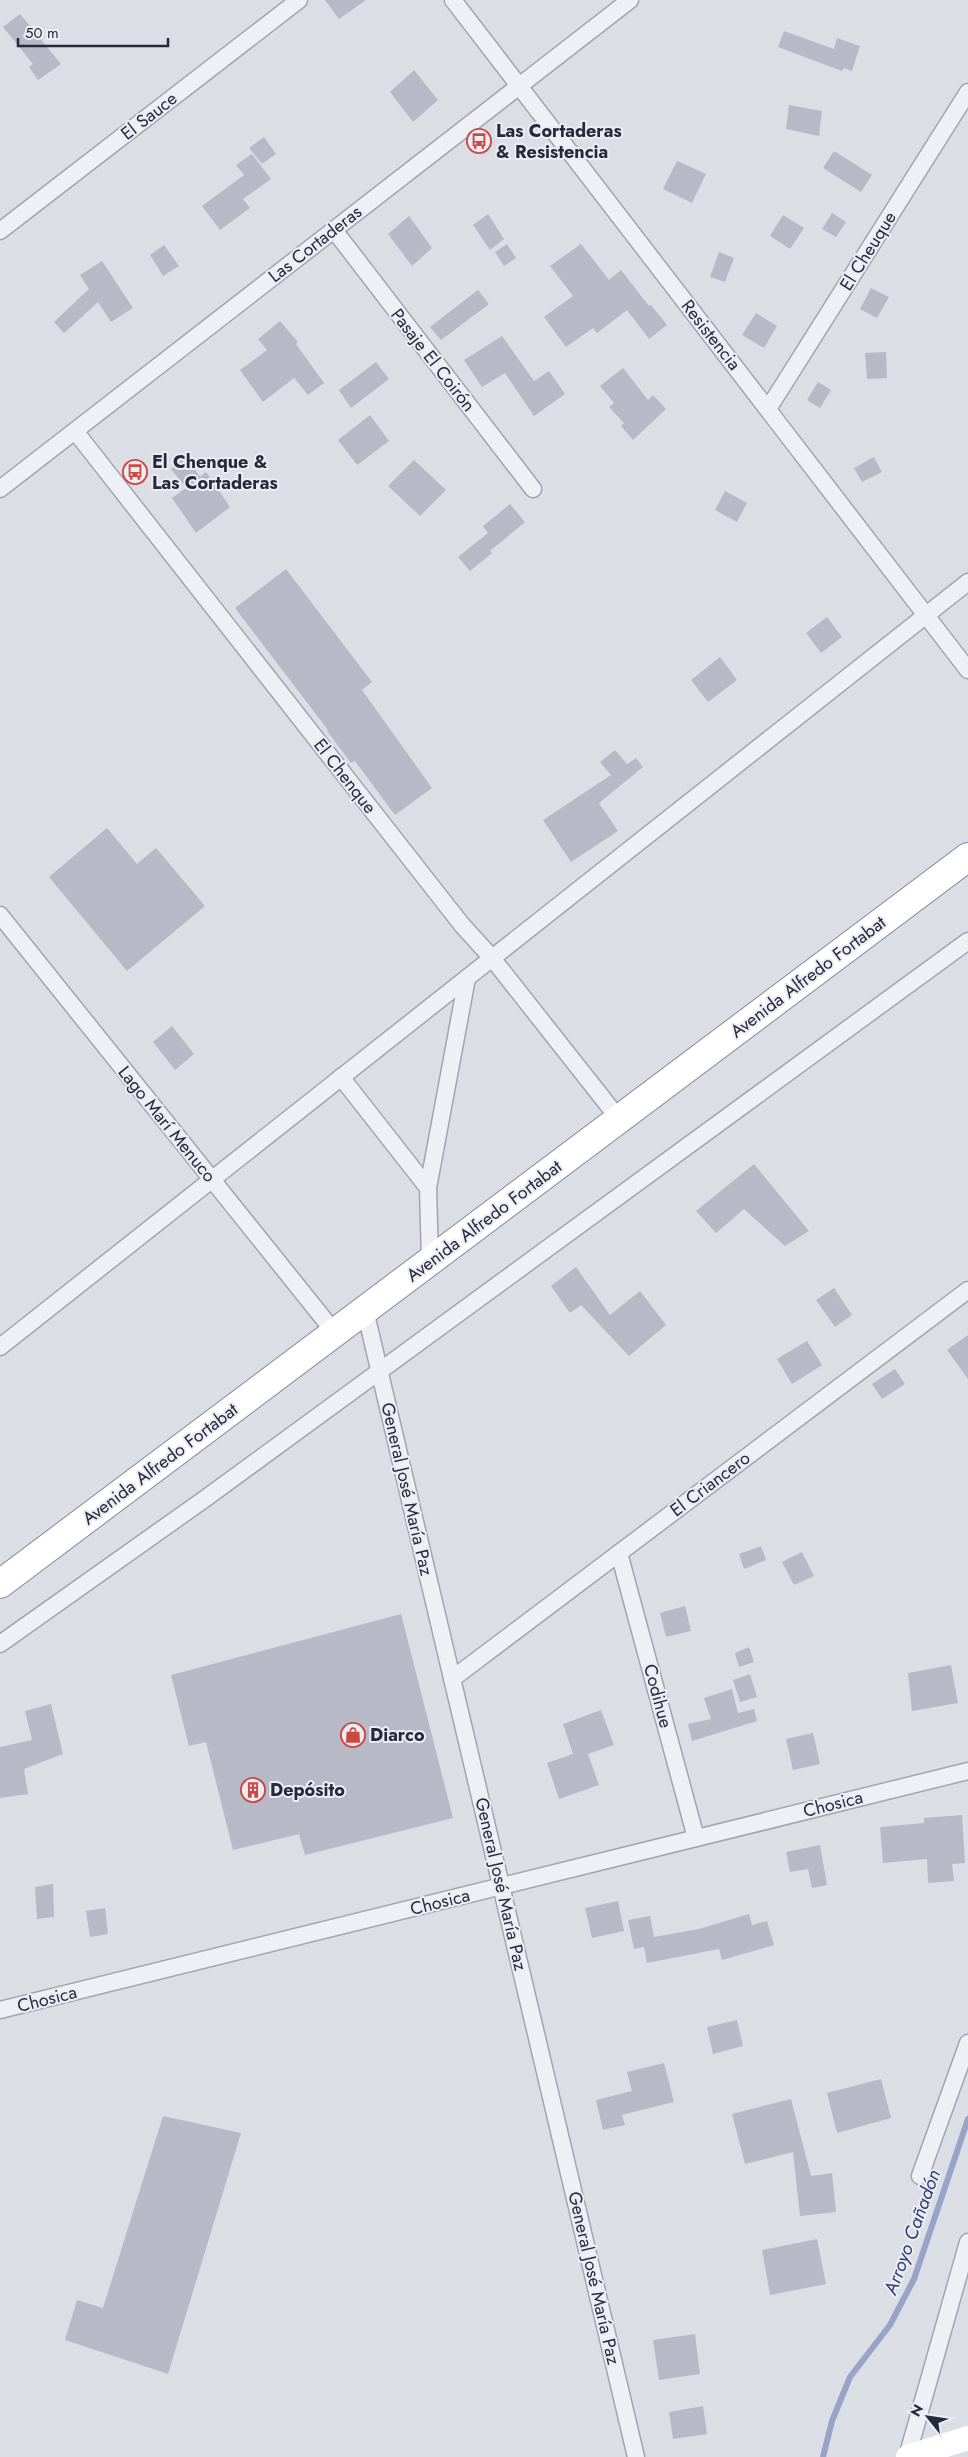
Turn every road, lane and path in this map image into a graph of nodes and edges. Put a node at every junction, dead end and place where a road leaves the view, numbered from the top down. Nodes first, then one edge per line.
1 (299, 0) edge
2 (453, 0) edge
3 (630, 0) edge
4 (519, 86) junction
5 (968, 92) edge
6 (334, 230) junction
7 (0, 231) edge
8 (768, 409) junction
9 (75, 431) junction
10 (0, 489) edge
11 (533, 489) dead end
12 (968, 582) edge
13 (926, 615) junction
14 (968, 670) edge
15 (968, 857) edge
16 (0, 915) edge
17 (968, 941) edge
18 (492, 958) junction
19 (467, 978) junction
20 (341, 1077) junction
21 (619, 1119) junction
22 (212, 1180) junction
23 (428, 1188) junction
24 (430, 1262) junction
25 (968, 1290) edge
26 (365, 1310) junction
27 (335, 1333) junction
28 (0, 1347) edge
29 (380, 1371) junction
30 (619, 1553) junction
31 (0, 1584) edge
32 (0, 1644) edge
33 (452, 1679) junction
34 (968, 1771) edge
35 (696, 1838) junction
36 (502, 1886) junction
37 (0, 2010) edge
38 (968, 2043) edge
39 (920, 2176) dead end
40 (968, 2242) edge
41 (968, 2438) edge
42 (968, 2451) edge
43 (636, 2457) edge
44 (908, 2457) edge

1 - 7 street, El Sauce
2 - 4 street, Resistencia
3 - 4 street, Las Cortaderas
4 - 6 street, Las Cortaderas
4 - 8 street, Resistencia
5 - 8 street, El Cheuque
6 - 9 street, Las Cortaderas
6 - 11 street, Pasaje El Coirón
8 - 13 street, Resistencia
9 - 10 street, Las Cortaderas
9 - 18 street, El Chenque
12 - 13 street
13 - 14 street, Resistencia
13 - 18 street
15 - 21 highway, Avenida Alfredo Fortabat
16 - 22 street, Lago Marí Menuco
17 - 29 street
18 - 19 street
18 - 21 street, El Chenque
19 - 20 street
19 - 23 street
20 - 22 street
20 - 23 street
21 - 24 highway, Avenida Alfredo Fortabat
22 - 27 street, Lago Marí Menuco
22 - 28 street
23 - 24 street
24 - 26 highway, Avenida Alfredo Fortabat
25 - 30 street, El Criancero
26 - 27 highway, Avenida Alfredo Fortabat
26 - 29 street, General José María Paz
27 - 31 highway, Avenida Alfredo Fortabat
29 - 32 street
29 - 33 street, General José María Paz
30 - 33 street, El Criancero
30 - 35 street, Codihue
33 - 36 street, General José María Paz
34 - 35 street, Chosica
35 - 36 street, Chosica
36 - 37 street, Chosica
36 - 43 street, General José María Paz
38 - 39 street
40 - 44 street
41 - 44 street
42 - 44 street

